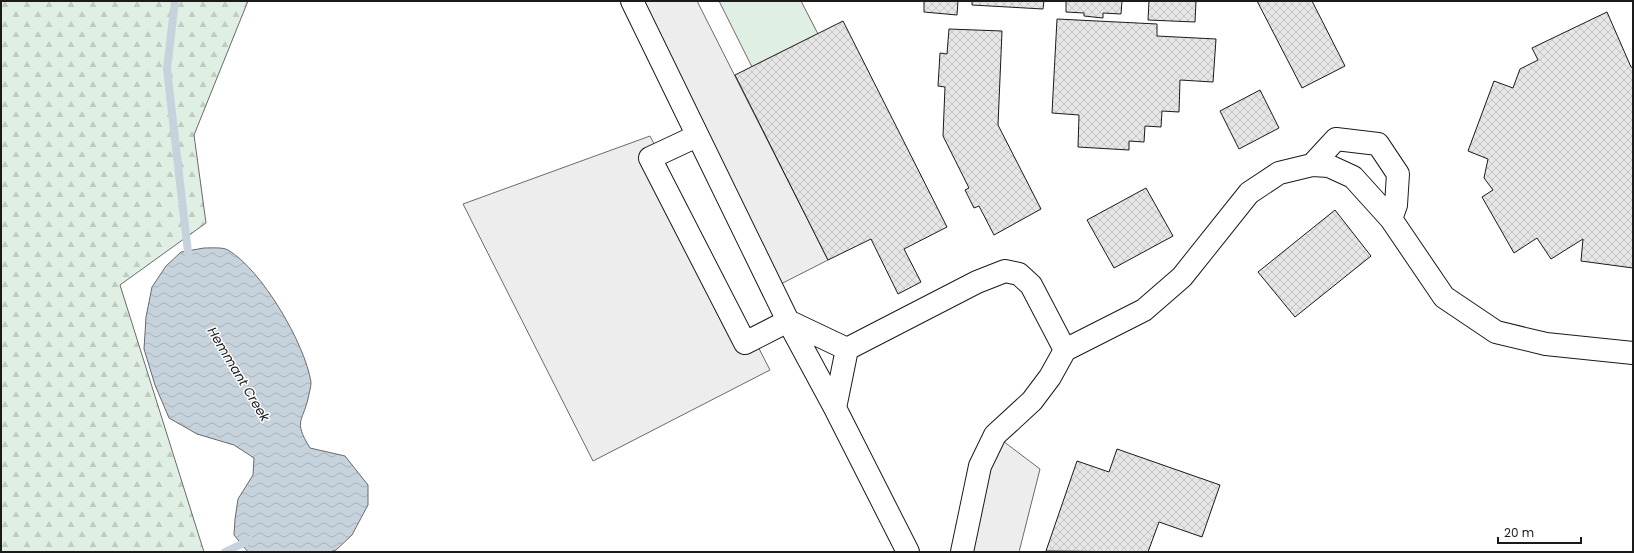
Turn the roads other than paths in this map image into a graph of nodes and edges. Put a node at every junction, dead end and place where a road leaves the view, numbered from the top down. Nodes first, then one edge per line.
1 (632, 1) edge
2 (697, 136) junction
3 (1312, 165) junction
4 (1391, 218) junction
5 (788, 321) junction
6 (848, 349) junction
7 (1065, 350) junction
8 (1633, 353) edge
9 (835, 408) junction
10 (908, 552) edge
11 (962, 552) edge

1 - 2 lane
2 - 5 lane
2 - 5 lane
3 - 4 lane
3 - 4 lane
3 - 7 lane
4 - 8 lane
5 - 6 lane
5 - 9 lane
6 - 7 lane
6 - 9 lane
7 - 11 lane
9 - 10 lane

